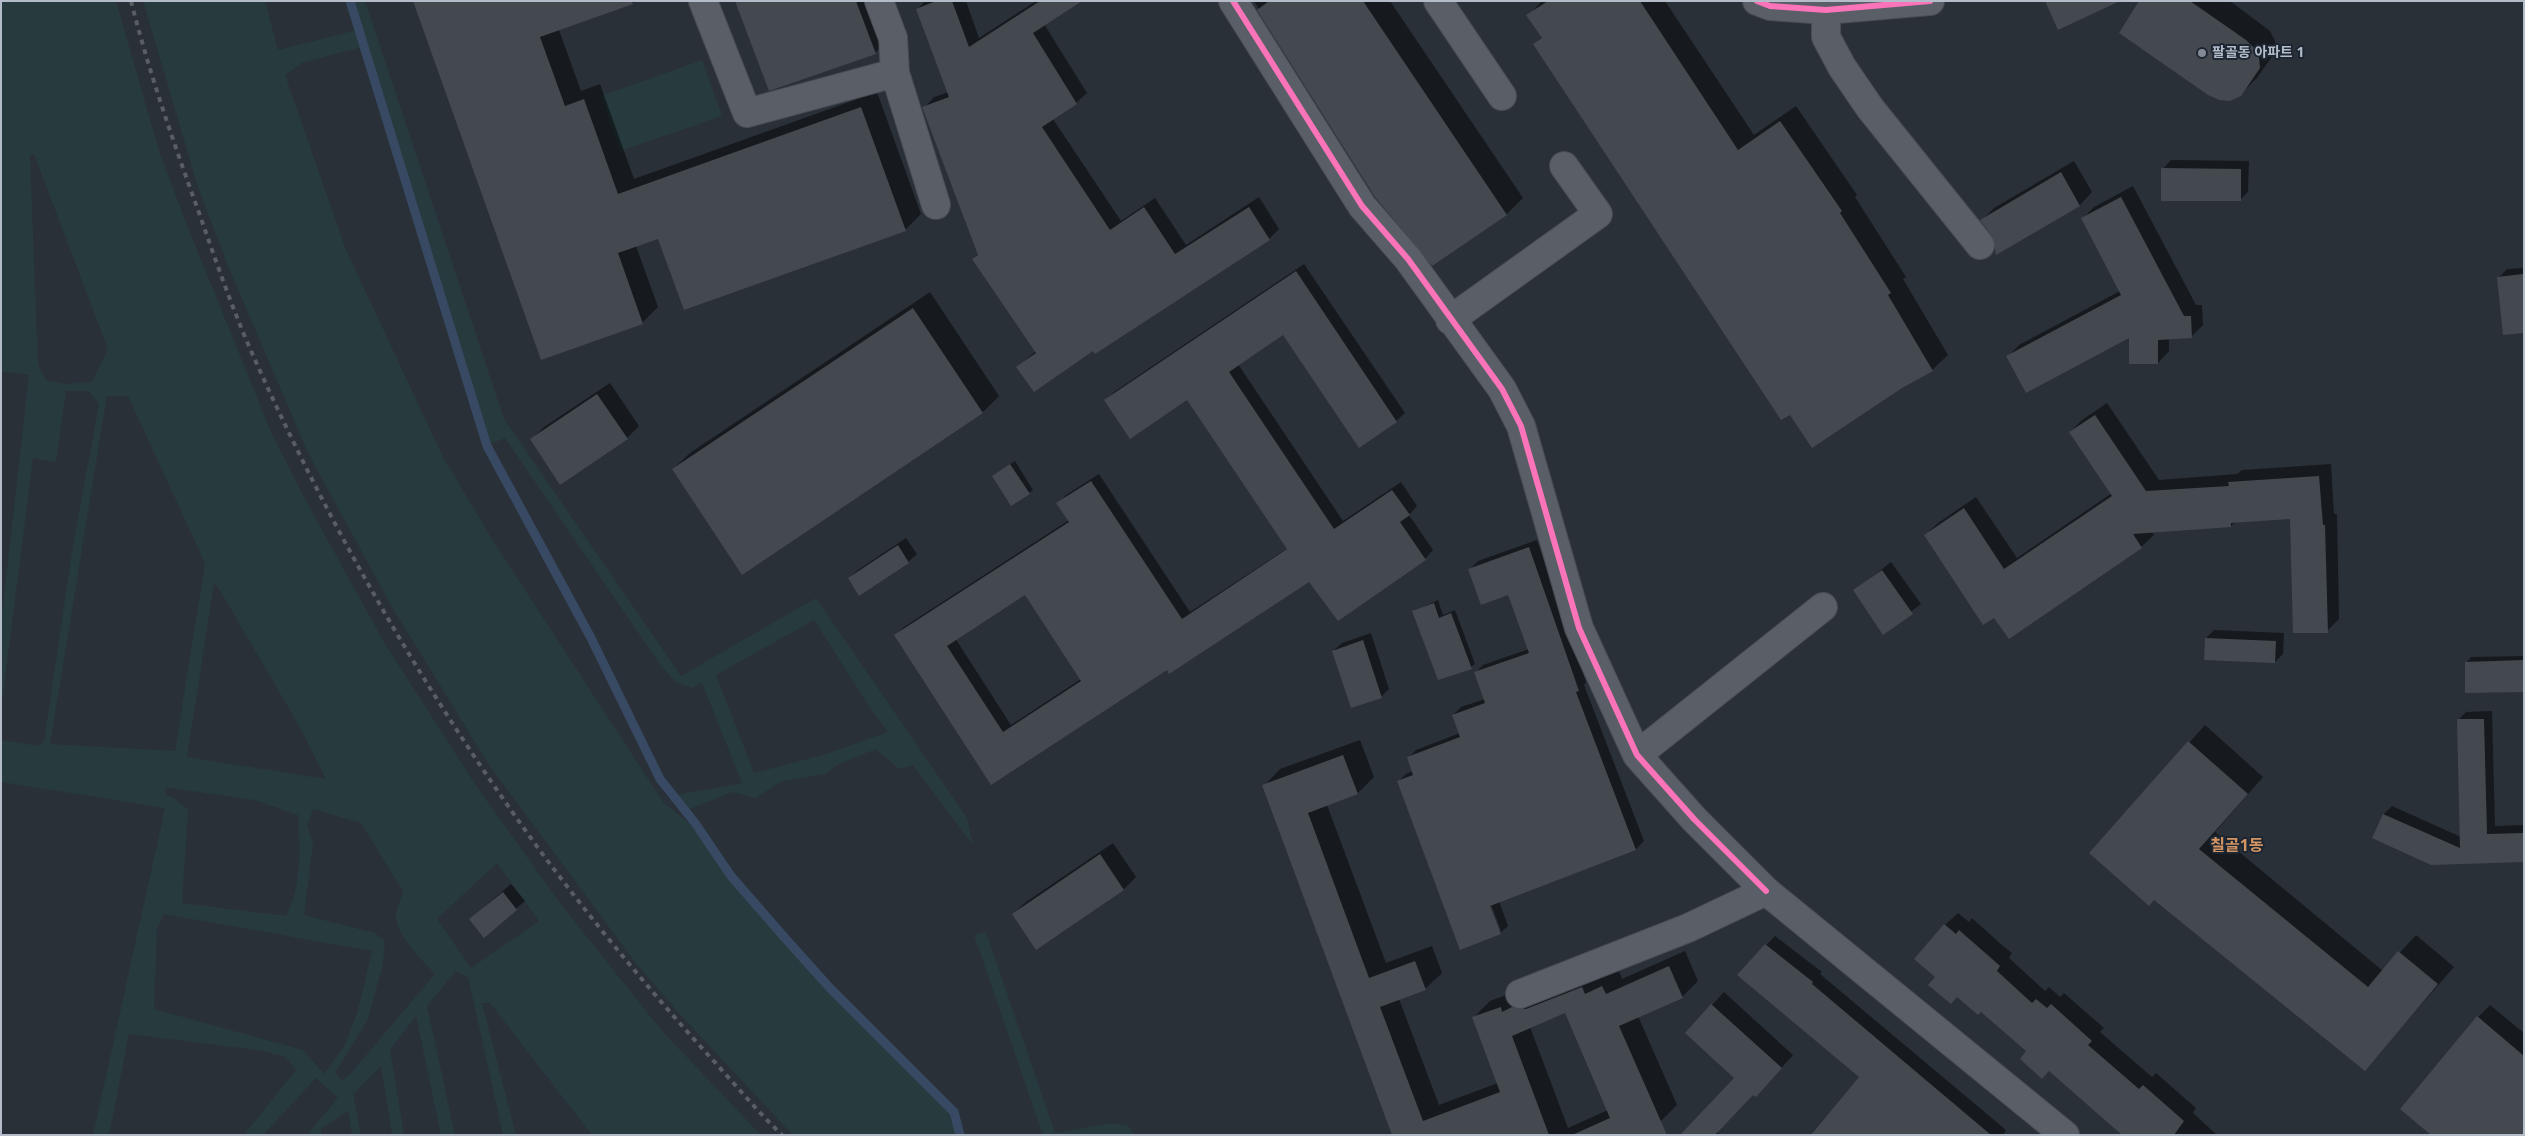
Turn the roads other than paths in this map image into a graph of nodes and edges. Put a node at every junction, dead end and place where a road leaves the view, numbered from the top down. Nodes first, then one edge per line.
1 (703, 1) edge
2 (879, 1) edge
3 (1233, 1) edge
4 (1438, 1) edge
5 (1757, 1) edge
6 (1930, 1) edge
7 (1826, 10) junction
8 (896, 73) junction
9 (1502, 96) dead end
10 (1564, 166) dead end
11 (936, 205) dead end
12 (1980, 246) dead end
13 (1450, 320) junction
14 (1823, 606) dead end
15 (1637, 755) junction
16 (1766, 891) junction
17 (1520, 994) dead end
18 (2065, 1135) edge

1 - 8 street
2 - 8 street
3 - 13 street
4 - 9 street
5 - 7 street
6 - 7 street
7 - 12 street
8 - 11 street
10 - 13 street
13 - 15 street
14 - 15 street
15 - 16 street
16 - 17 street
16 - 18 street

